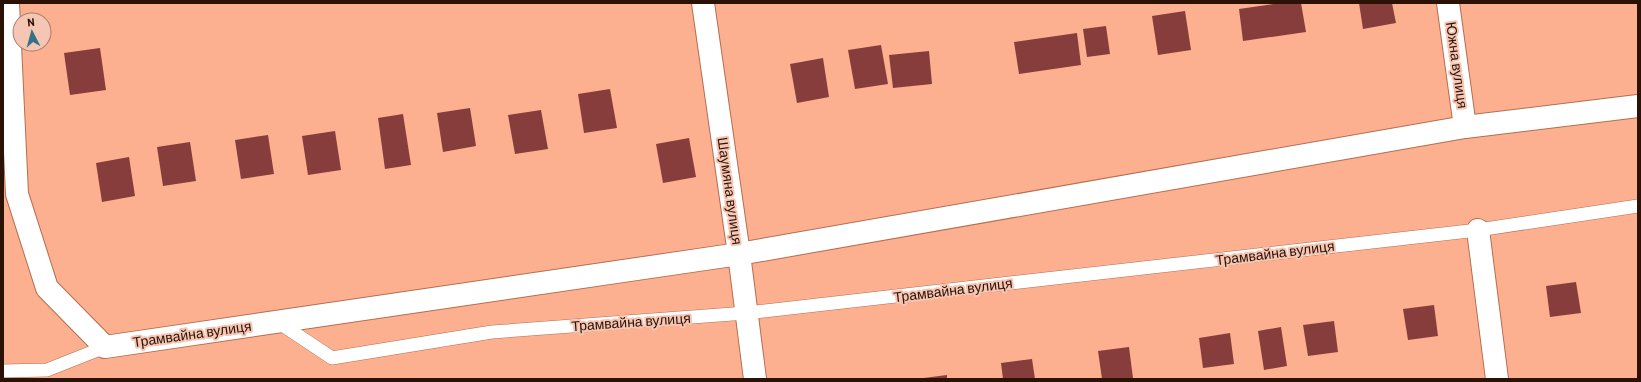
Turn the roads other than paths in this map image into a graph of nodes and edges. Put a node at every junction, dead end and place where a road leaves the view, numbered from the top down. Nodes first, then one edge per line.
1 (8, 3) edge
2 (703, 3) edge
3 (1448, 3) edge
4 (1638, 106) edge
5 (1465, 127) junction
6 (1638, 206) edge
7 (1478, 230) junction
8 (739, 254) junction
9 (746, 313) junction
10 (278, 322) junction
11 (105, 347) junction
12 (3, 371) edge
13 (754, 379) edge
14 (1497, 379) edge

1 - 11 street
2 - 8 street, Шаумяна вулиця
3 - 5 street, Южна вулиця
4 - 5 street, Трамвайна вулиця
5 - 8 street, Трамвайна вулиця
6 - 7 lane, Трамвайна вулиця
7 - 9 lane, Трамвайна вулиця
7 - 14 street
8 - 9 street, Шаумяна вулиця
8 - 10 street, Трамвайна вулиця
9 - 10 lane, Трамвайна вулиця
9 - 13 street, Шаумяна вулиця
10 - 11 street, Трамвайна вулиця
11 - 12 lane

